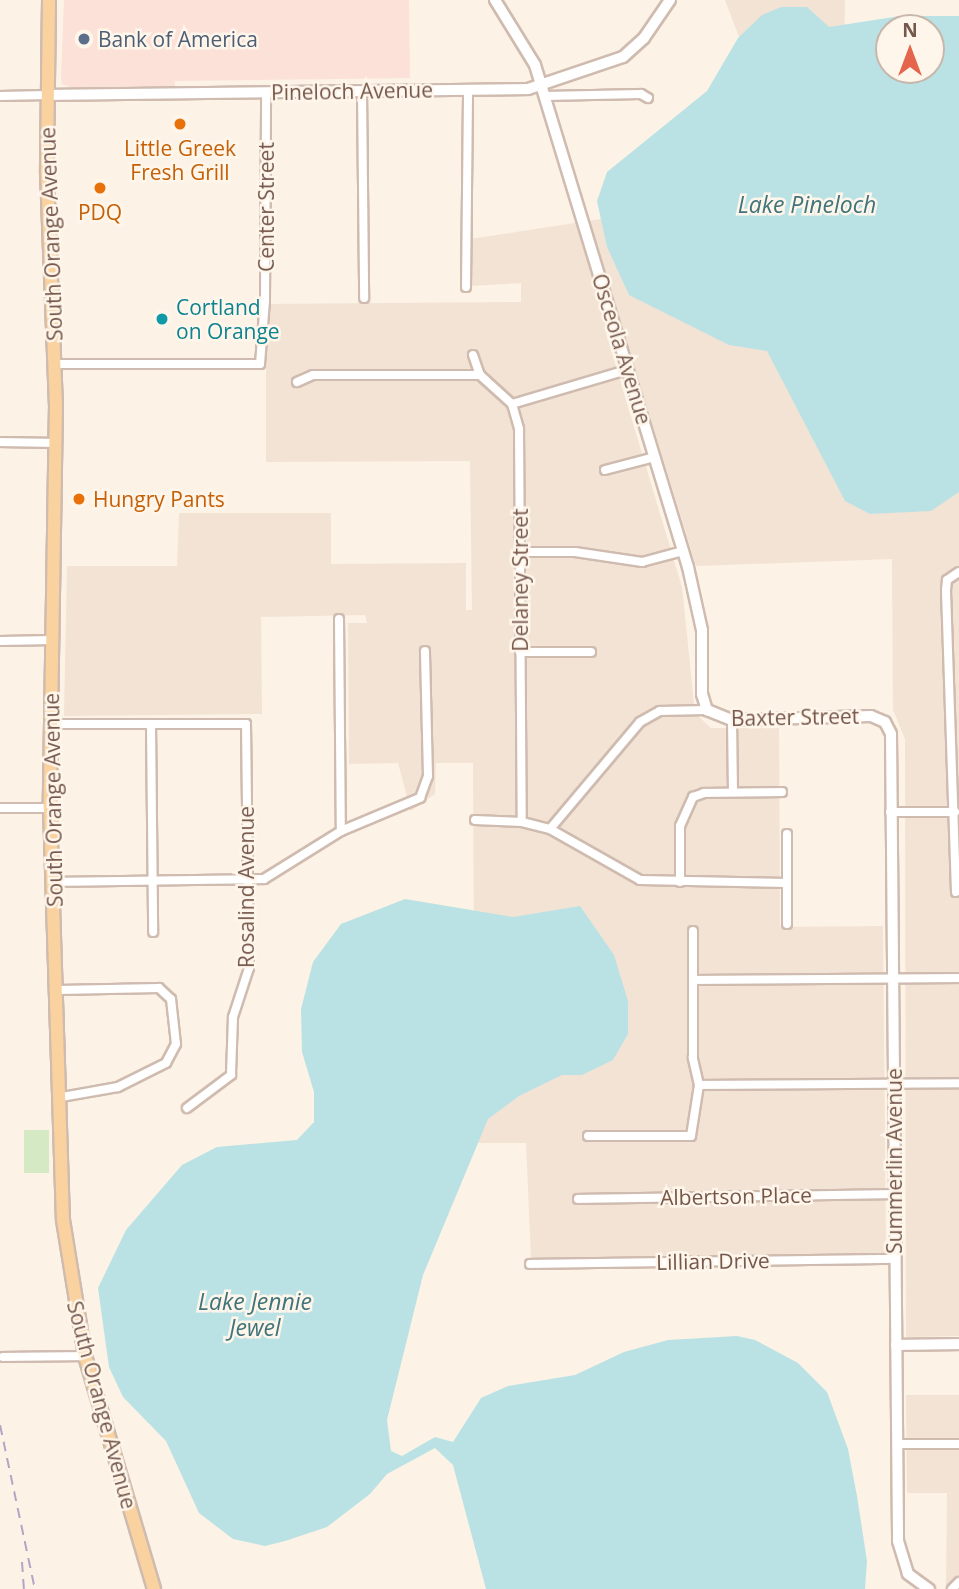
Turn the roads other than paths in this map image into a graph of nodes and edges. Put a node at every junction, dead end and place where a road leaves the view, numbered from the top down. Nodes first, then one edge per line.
1 (49, 0) edge
2 (495, 0) edge
3 (670, 0) edge
4 (468, 90) junction
5 (543, 90) junction
6 (362, 91) junction
7 (266, 92) junction
8 (48, 95) junction
9 (0, 96) edge
10 (648, 98) dead end
11 (466, 287) dead end
12 (364, 298) dead end
13 (473, 355) dead end
14 (55, 364) junction
15 (627, 370) junction
16 (481, 374) junction
17 (297, 382) dead end
18 (512, 404) junction
19 (0, 442) edge
20 (56, 443) junction
21 (655, 457) junction
22 (605, 471) dead end
23 (683, 551) junction
24 (520, 552) junction
25 (959, 572) edge
26 (339, 619) dead end
27 (53, 640) junction
28 (0, 641) edge
29 (425, 651) dead end
30 (520, 652) junction
31 (591, 652) dead end
32 (955, 674) edge
33 (707, 710) junction
34 (732, 720) junction
35 (884, 722) joint
36 (52, 724) junction
37 (151, 724) junction
38 (733, 792) junction
39 (782, 792) dead end
40 (0, 808) edge
41 (50, 808) junction
42 (890, 812) junction
43 (955, 812) junction
44 (475, 820) dead end
45 (522, 822) junction
46 (550, 829) junction
47 (341, 831) junction
48 (787, 834) dead end
49 (152, 880) junction
50 (248, 881) junction
51 (53, 882) junction
52 (680, 882) junction
53 (787, 883) junction
54 (956, 892) dead end
55 (787, 924) dead end
56 (693, 930) dead end
57 (153, 932) dead end
58 (959, 978) edge
59 (893, 979) junction
60 (694, 980) junction
61 (58, 990) junction
62 (959, 1083) edge
63 (894, 1084) junction
64 (699, 1085) junction
65 (61, 1097) junction
66 (187, 1108) dead end
67 (588, 1136) dead end
68 (895, 1194) junction
69 (578, 1199) dead end
70 (895, 1259) junction
71 (530, 1264) dead end
72 (959, 1344) edge
73 (896, 1345) junction
74 (85, 1356) junction
75 (3, 1357) dead end
76 (897, 1444) junction
77 (959, 1444) edge
78 (959, 1582) edge
79 (153, 1589) edge
80 (929, 1589) edge
81 (951, 1589) edge

1 - 8 main road, South Orange Avenue
2 - 5 street, Osceola Avenue
3 - 5 street, Pineloch Avenue
4 - 5 street, Pineloch Avenue
4 - 6 street, Pineloch Avenue
4 - 11 street
5 - 10 street
5 - 15 street, Osceola Avenue
6 - 7 street, Pineloch Avenue
6 - 12 street
7 - 8 street, Pineloch Avenue
7 - 14 street, Center Street
8 - 9 street, Pineloch Avenue
8 - 14 main road, South Orange Avenue
13 - 16 street
14 - 20 main road, South Orange Avenue
15 - 18 street
15 - 21 street, Osceola Avenue
16 - 17 street
16 - 18 street
18 - 24 street, Delaney Street
19 - 20 street
20 - 27 main road, South Orange Avenue
21 - 22 street
21 - 23 street, Osceola Avenue
23 - 24 street
23 - 33 street, Osceola Avenue
24 - 30 street, Delaney Street
25 - 32 street
26 - 47 street
27 - 28 street
27 - 36 main road, South Orange Avenue
29 - 47 street
30 - 31 street
30 - 45 street, Delaney Street
32 - 43 street
33 - 34 street, Baxter Street
33 - 46 street, Baxter Street
34 - 35 street, Baxter Street
34 - 38 street
35 - 42 street, Summerlin Avenue
36 - 37 street
36 - 41 main road, South Orange Avenue
37 - 49 street
37 - 50 street, Rosalind Avenue
38 - 39 street
38 - 52 street
40 - 41 street
41 - 51 main road, South Orange Avenue
42 - 43 street
42 - 59 street, Summerlin Avenue
43 - 54 street
44 - 45 street
45 - 46 street
46 - 52 street
47 - 50 street
48 - 53 street
49 - 50 street
49 - 51 street
49 - 57 street
50 - 66 street, Rosalind Avenue
51 - 61 main road, South Orange Avenue
52 - 53 street
53 - 55 street
56 - 60 street
58 - 59 street
59 - 60 street
59 - 63 street, Summerlin Avenue
60 - 64 street
61 - 65 main road, South Orange Avenue
61 - 65 street
62 - 63 street
63 - 64 street
63 - 68 street, Summerlin Avenue
64 - 67 street
65 - 74 main road, South Orange Avenue
68 - 69 street, Albertson Place
68 - 70 street, Summerlin Avenue
70 - 71 street, Lillian Drive
70 - 73 street, Summerlin Avenue
72 - 73 street
73 - 76 street, Summerlin Avenue
74 - 75 street
74 - 79 main road, South Orange Avenue
76 - 77 street
76 - 80 street, Summerlin Avenue
78 - 81 street

